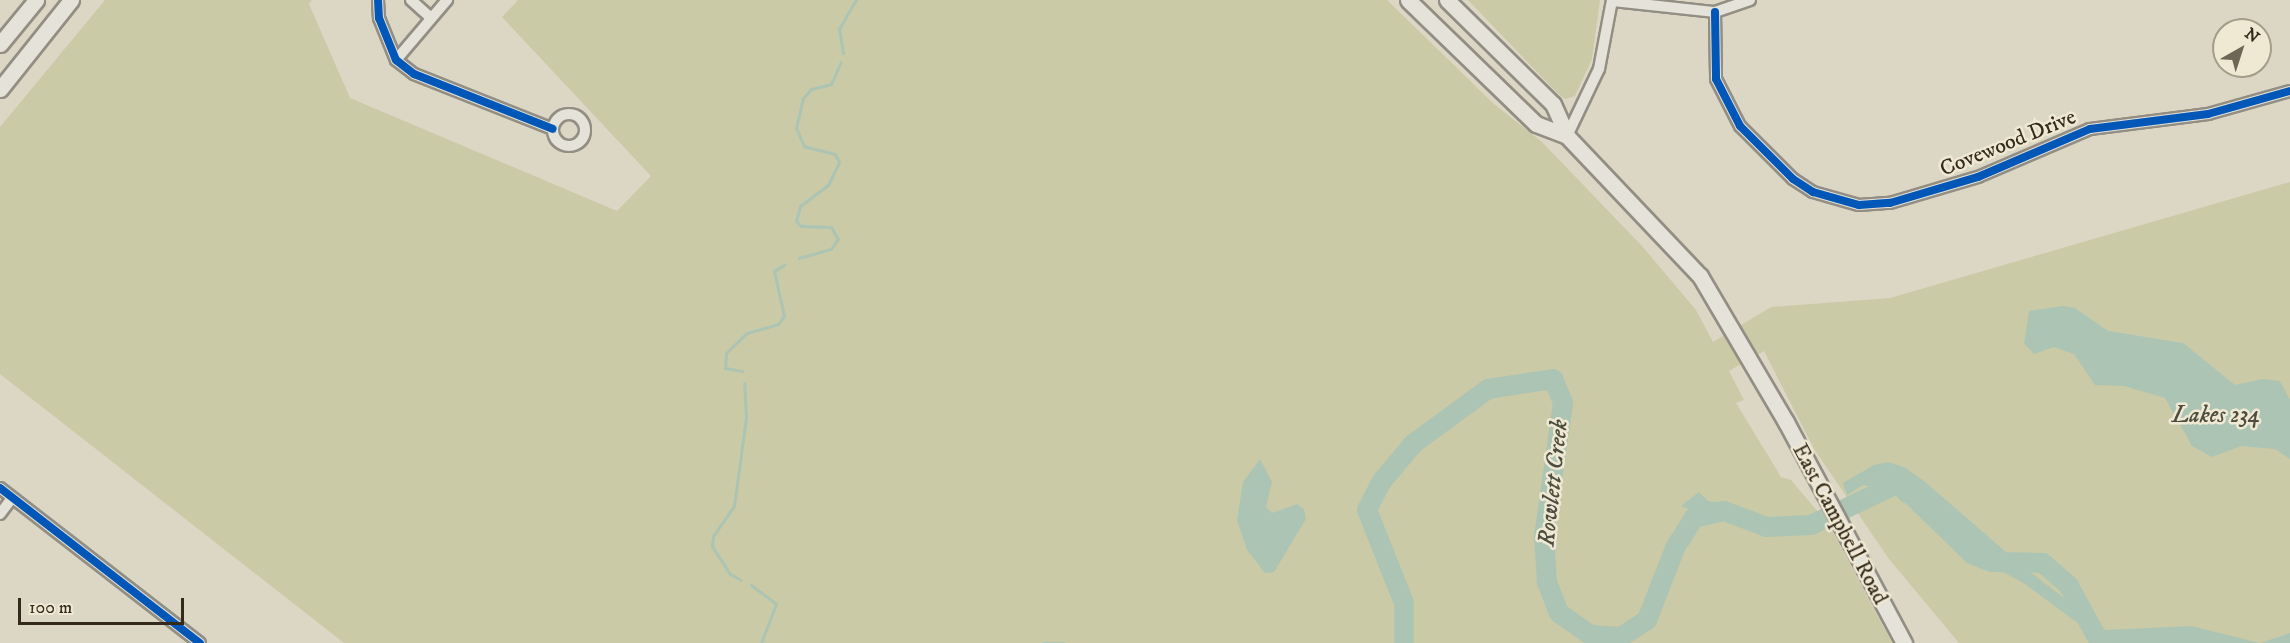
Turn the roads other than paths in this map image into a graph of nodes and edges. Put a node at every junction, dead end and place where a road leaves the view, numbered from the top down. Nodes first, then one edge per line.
1 (36, 0) edge
2 (71, 0) edge
3 (378, 0) edge
4 (411, 0) edge
5 (447, 0) edge
6 (1407, 0) edge
7 (1446, 0) edge
8 (1750, 0) edge
9 (1613, 1) edge
10 (1715, 12) junction
11 (431, 18) junction
12 (0, 44) edge
13 (396, 60) junction
14 (0, 89) edge
15 (2290, 91) edge
16 (553, 129) dead end
17 (1567, 136) junction
18 (0, 488) edge
19 (12, 498) junction
20 (0, 514) edge
21 (200, 643) edge
22 (1904, 643) edge

1 - 12 main road
2 - 14 main road
3 - 13 street
4 - 11 street
5 - 11 street
6 - 17 main road
7 - 17 main road
8 - 10 street
9 - 10 street
9 - 17 street
10 - 15 street, Covewood Drive
11 - 13 street
13 - 16 street
17 - 22 main road, East Campbell Road
18 - 19 street
19 - 20 street
19 - 21 street

